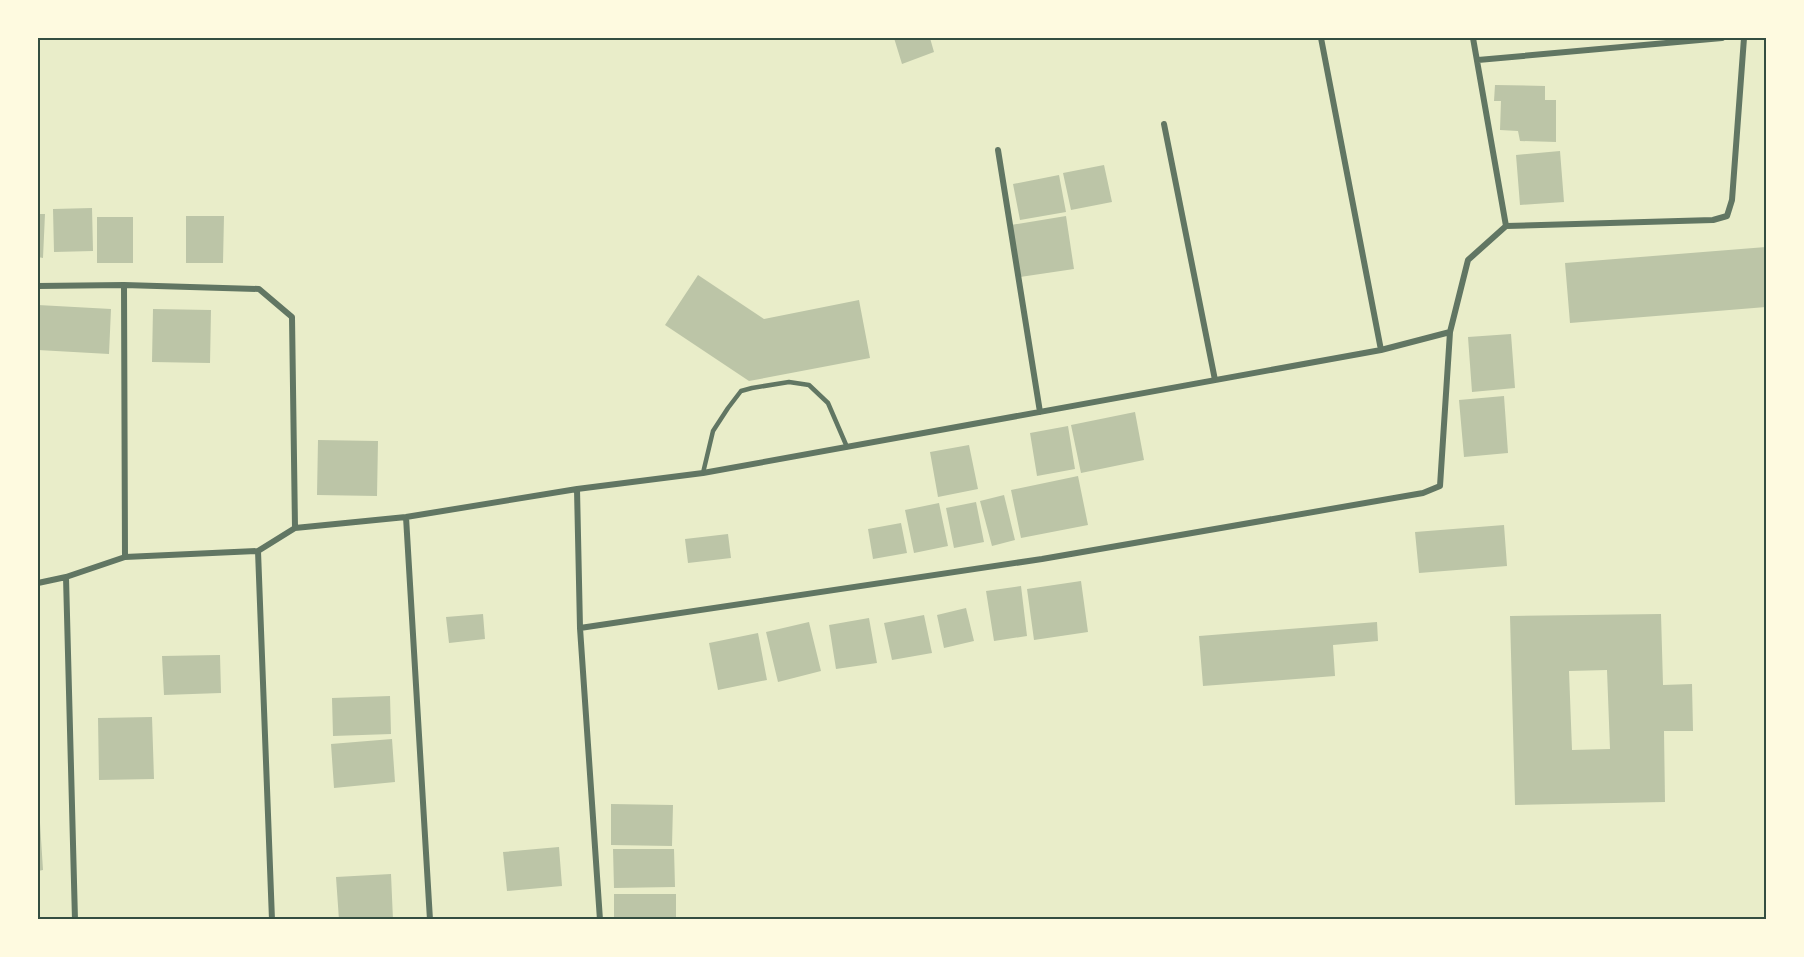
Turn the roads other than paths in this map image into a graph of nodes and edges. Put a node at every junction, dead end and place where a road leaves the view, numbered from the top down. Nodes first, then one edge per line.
1 (1321, 38) edge
2 (1473, 38) edge
3 (1722, 38) edge
4 (1744, 38) edge
5 (1478, 60) junction
6 (1164, 124) dead end
7 (998, 150) dead end
8 (1506, 226) junction
9 (124, 285) junction
10 (38, 286) edge
11 (1450, 332) junction
12 (1381, 350) junction
13 (1215, 380) junction
14 (1040, 412) junction
15 (847, 447) junction
16 (703, 473) junction
17 (577, 489) junction
18 (406, 517) junction
19 (295, 528) junction
20 (258, 551) junction
21 (125, 557) junction
22 (66, 577) junction
23 (38, 584) edge
24 (580, 628) junction
25 (75, 920) edge
26 (272, 920) edge
27 (430, 920) edge
28 (600, 920) edge

1 - 12 street
2 - 5 street
3 - 5 street
4 - 8 street
5 - 8 street
6 - 13 street
7 - 14 street
8 - 11 street
9 - 10 street
9 - 19 street
9 - 21 street
11 - 12 street
11 - 24 street
12 - 13 street
13 - 14 street
14 - 15 street
15 - 16 street
15 - 16 lane
16 - 17 street
17 - 18 street
17 - 24 street
18 - 19 street
18 - 27 street
19 - 20 street
20 - 21 street
20 - 26 street
21 - 22 street
22 - 23 street
22 - 25 street
24 - 28 street

